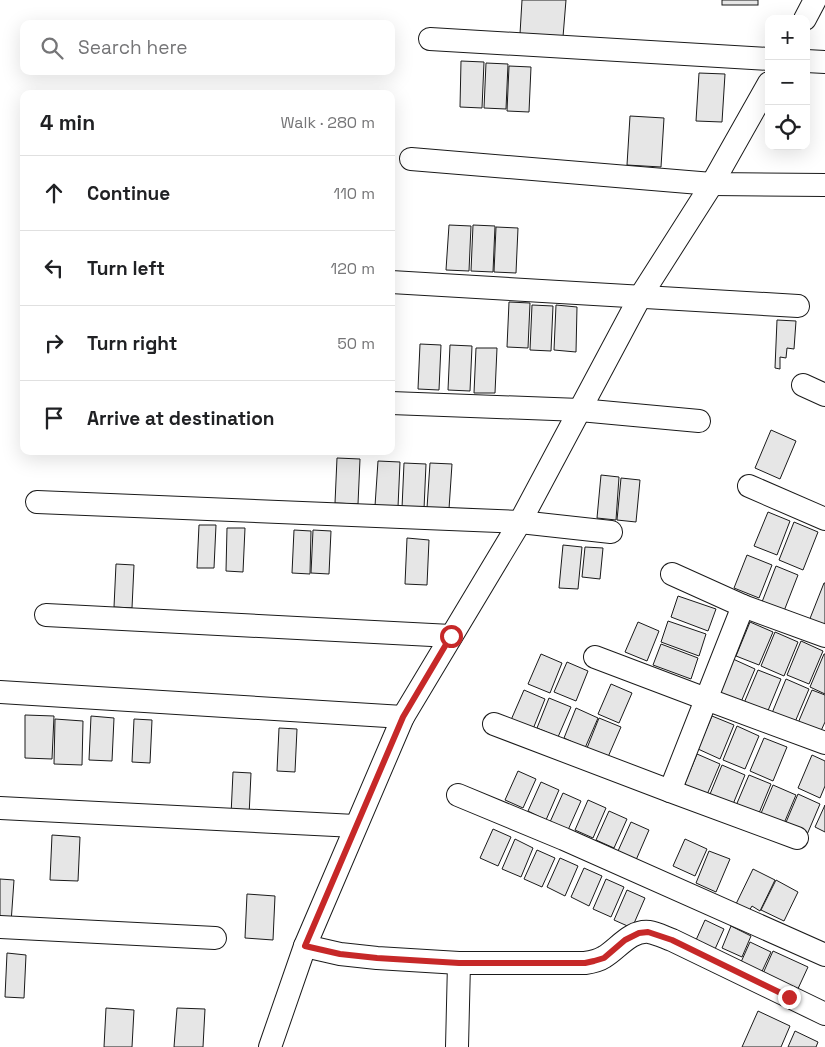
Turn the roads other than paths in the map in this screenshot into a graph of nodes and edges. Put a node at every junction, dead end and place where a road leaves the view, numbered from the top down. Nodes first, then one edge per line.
1 (815, 0) edge
2 (807, 15) edge
3 (430, 39) dead end
4 (765, 59) edge
5 (810, 61) edge
6 (825, 62) edge
7 (765, 90) edge
8 (411, 159) dead end
9 (712, 184) junction
10 (825, 185) edge
11 (395, 282) edge
12 (640, 297) junction
13 (798, 306) dead end
14 (803, 385) dead end
15 (825, 395) edge
16 (395, 403) edge
17 (580, 410) junction
18 (699, 421) dead end
19 (749, 486) dead end
20 (37, 502) dead end
21 (825, 519) edge
22 (520, 522) junction
23 (611, 532) dead end
24 (672, 574) dead end
25 (743, 606) junction
26 (46, 615) dead end
27 (451, 636) junction
28 (825, 636) edge
29 (595, 657) dead end
30 (0, 692) edge
31 (706, 699) junction
32 (403, 717) junction
33 (494, 724) dead end
34 (825, 744) edge
35 (670, 791) junction
36 (458, 795) dead end
37 (0, 808) edge
38 (355, 826) junction
39 (797, 838) dead end
40 (0, 927) edge
41 (214, 938) dead end
42 (305, 946) junction
43 (825, 955) edge
44 (459, 963) junction
45 (825, 1014) edge
46 (270, 1047) edge
47 (457, 1047) edge

1 - 2 street
3 - 4 street
5 - 6 street
7 - 9 street
8 - 9 street
9 - 10 street
9 - 12 street
11 - 12 street
12 - 13 street
12 - 17 street
14 - 15 street
16 - 17 street
17 - 18 street
17 - 22 street
19 - 21 street
20 - 22 street
22 - 23 street
22 - 27 street
24 - 25 street
25 - 28 street
25 - 31 street
26 - 27 street
27 - 32 street
29 - 31 street
30 - 32 street
31 - 34 street
31 - 35 street
32 - 38 street
33 - 35 street
35 - 39 street
36 - 43 street
37 - 38 street
38 - 42 street
40 - 41 street
42 - 44 street
42 - 46 street
44 - 45 street
44 - 47 street

